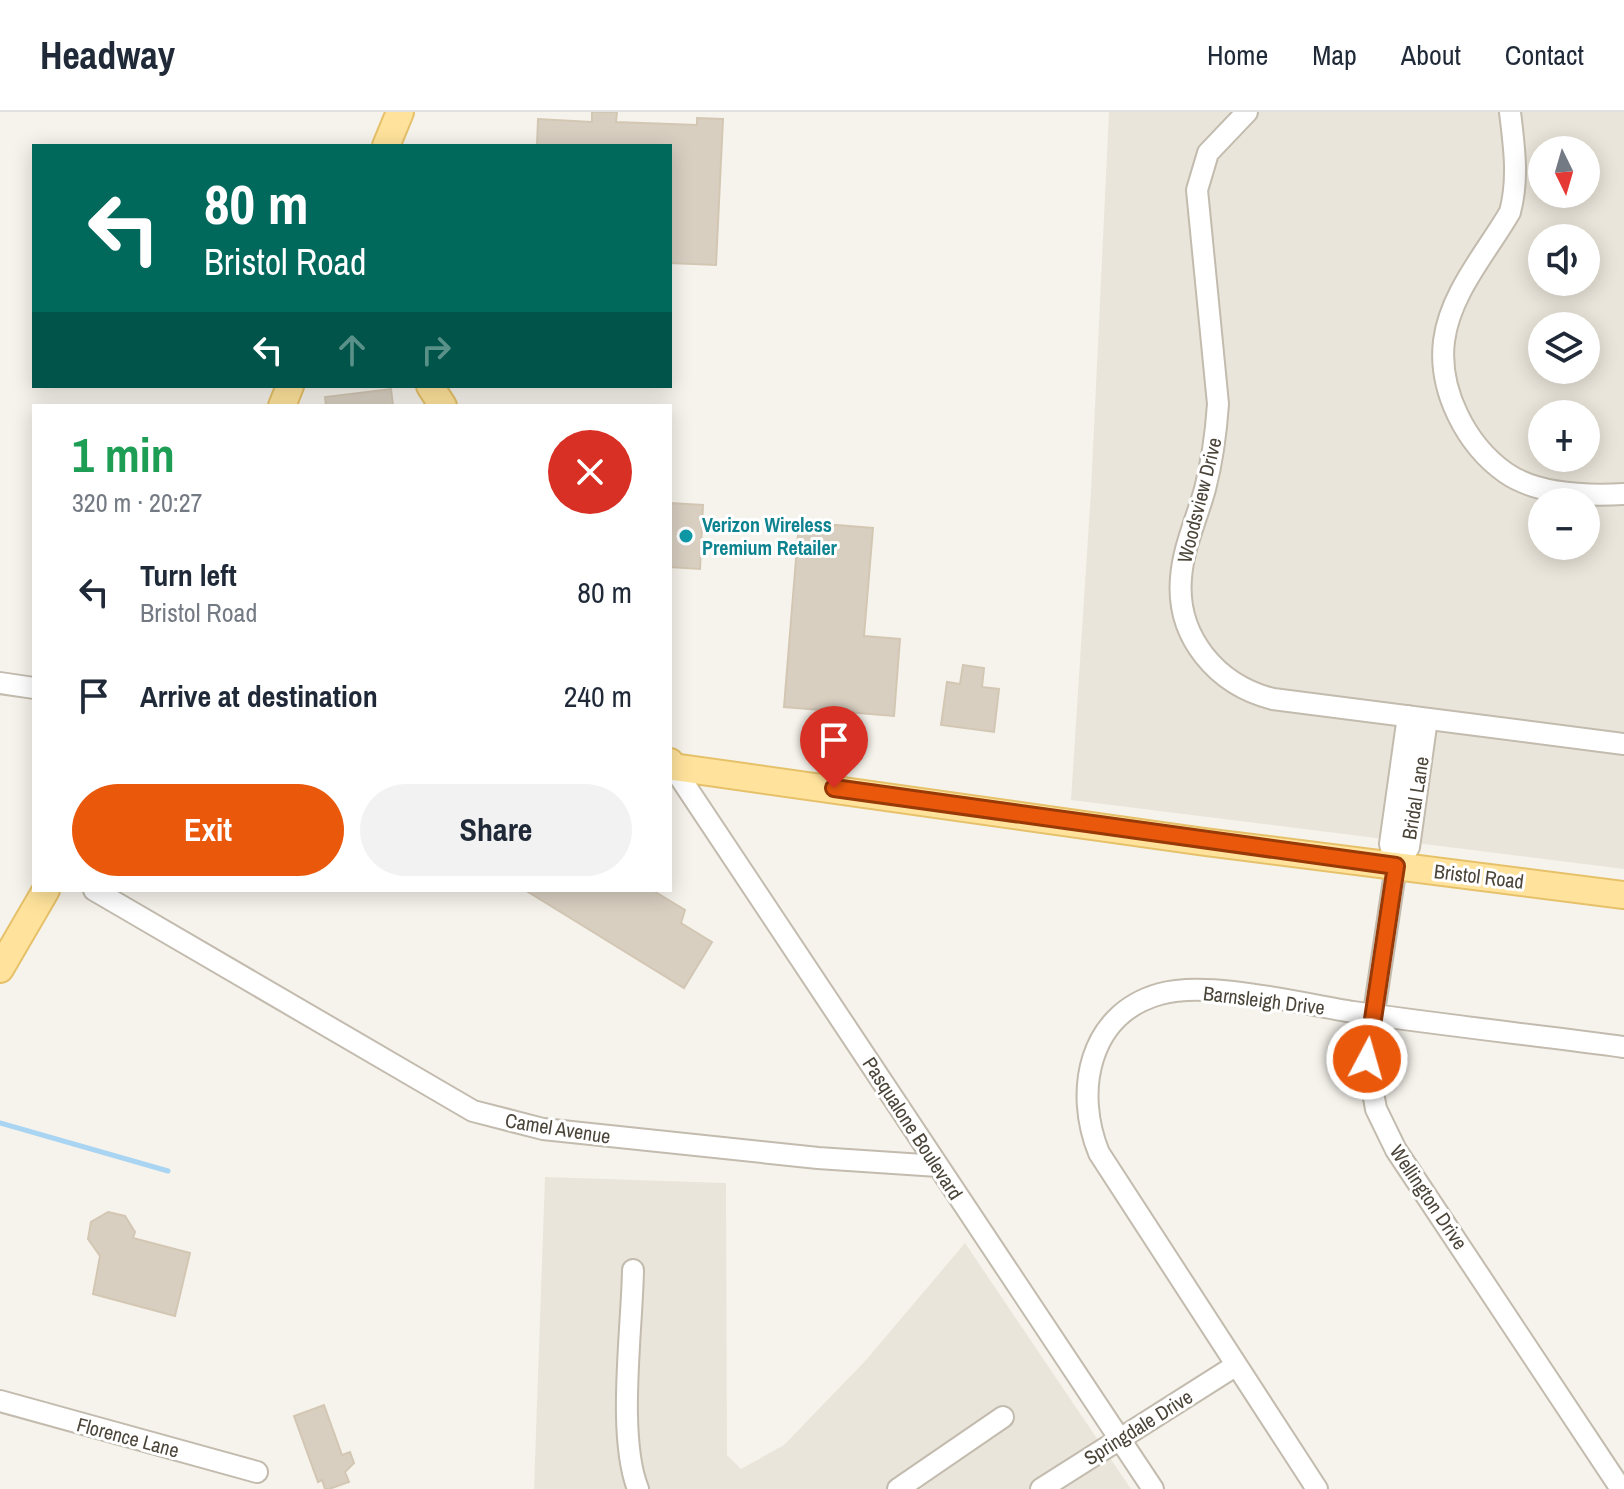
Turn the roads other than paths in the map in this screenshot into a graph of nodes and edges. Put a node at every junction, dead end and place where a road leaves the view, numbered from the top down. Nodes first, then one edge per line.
1 (400, 112) edge
2 (1247, 112) edge
3 (1510, 112) edge
4 (387, 144) edge
5 (1624, 494) edge
6 (0, 683) edge
7 (32, 688) edge
8 (1417, 717) junction
9 (1624, 744) edge
10 (672, 764) edge
11 (672, 766) edge
12 (1396, 866) junction
13 (45, 892) edge
14 (97, 892) edge
15 (1624, 895) edge
16 (0, 969) edge
17 (1372, 1014) junction
18 (1624, 1047) edge
19 (938, 1166) junction
20 (633, 1270) dead end
21 (1235, 1366) junction
22 (0, 1401) edge
23 (1003, 1417) dead end
24 (1119, 1438) junction
25 (257, 1472) dead end
26 (638, 1489) edge
27 (898, 1489) edge
28 (1041, 1489) edge
29 (1153, 1489) edge
30 (1317, 1489) edge
31 (1621, 1489) edge

1 - 4 main road
2 - 8 street, Woodsview Drive
3 - 5 street
6 - 7 street
8 - 9 street, Woodsview Drive
8 - 12 street, Bridal Lane
10 - 12 main road, Bristol Road
11 - 19 street, Pasqualone Boulevard
12 - 15 main road, Bristol Road
12 - 17 street, Wellington Drive
13 - 16 main road
14 - 19 street, Camel Avenue
17 - 18 street, Barnsleigh Drive
17 - 21 street, Barnsleigh Drive
17 - 31 street, Wellington Drive
19 - 24 street, Pasqualone Boulevard
20 - 26 street
21 - 24 street, Springdale Drive
21 - 30 street, Barnsleigh Drive
22 - 25 street, Florence Lane
23 - 27 street
24 - 28 street, Springdale Drive
24 - 29 street, Pasqualone Boulevard

